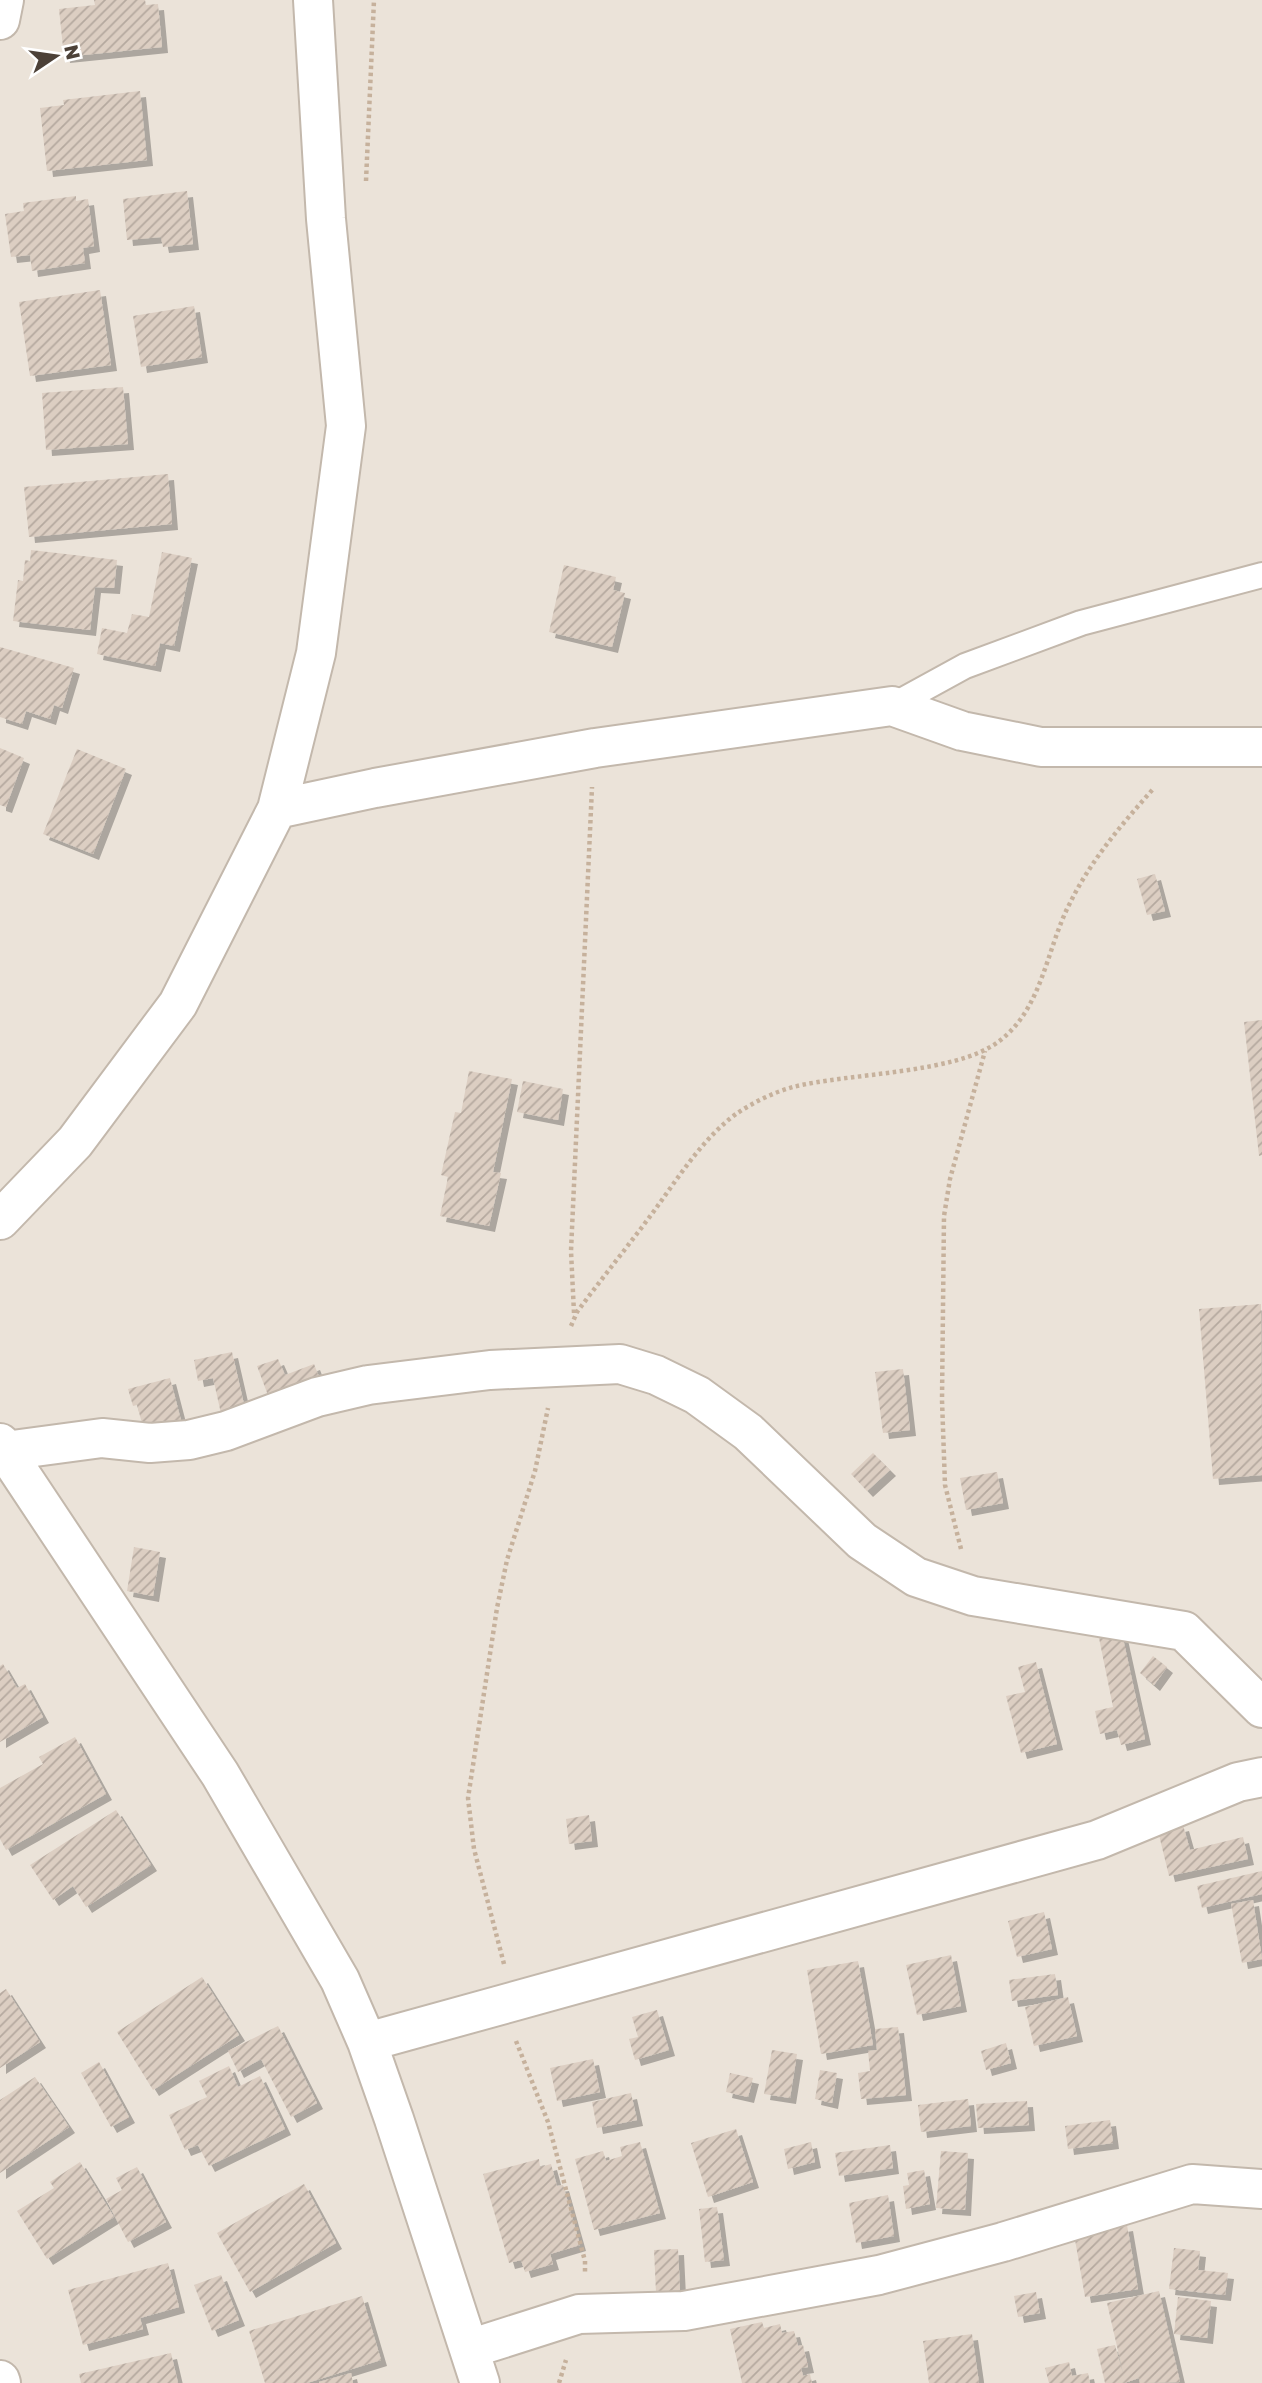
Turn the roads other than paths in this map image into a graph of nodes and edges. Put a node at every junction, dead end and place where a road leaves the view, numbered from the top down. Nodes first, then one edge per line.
1 (4, 0) edge
2 (313, 0) edge
3 (0, 20) edge
4 (1262, 575) edge
5 (892, 706) junction
6 (1262, 747) edge
7 (277, 809) junction
8 (0, 1220) edge
9 (3, 1447) edge
10 (1262, 1708) edge
11 (1262, 1777) edge
12 (367, 2042) junction
13 (1262, 2189) edge
14 (474, 2366) edge

1 - 3 street
2 - 7 street
4 - 5 lane
5 - 6 street
5 - 7 street
7 - 8 street
9 - 10 street
9 - 12 street
11 - 12 street
12 - 14 street
13 - 14 street

